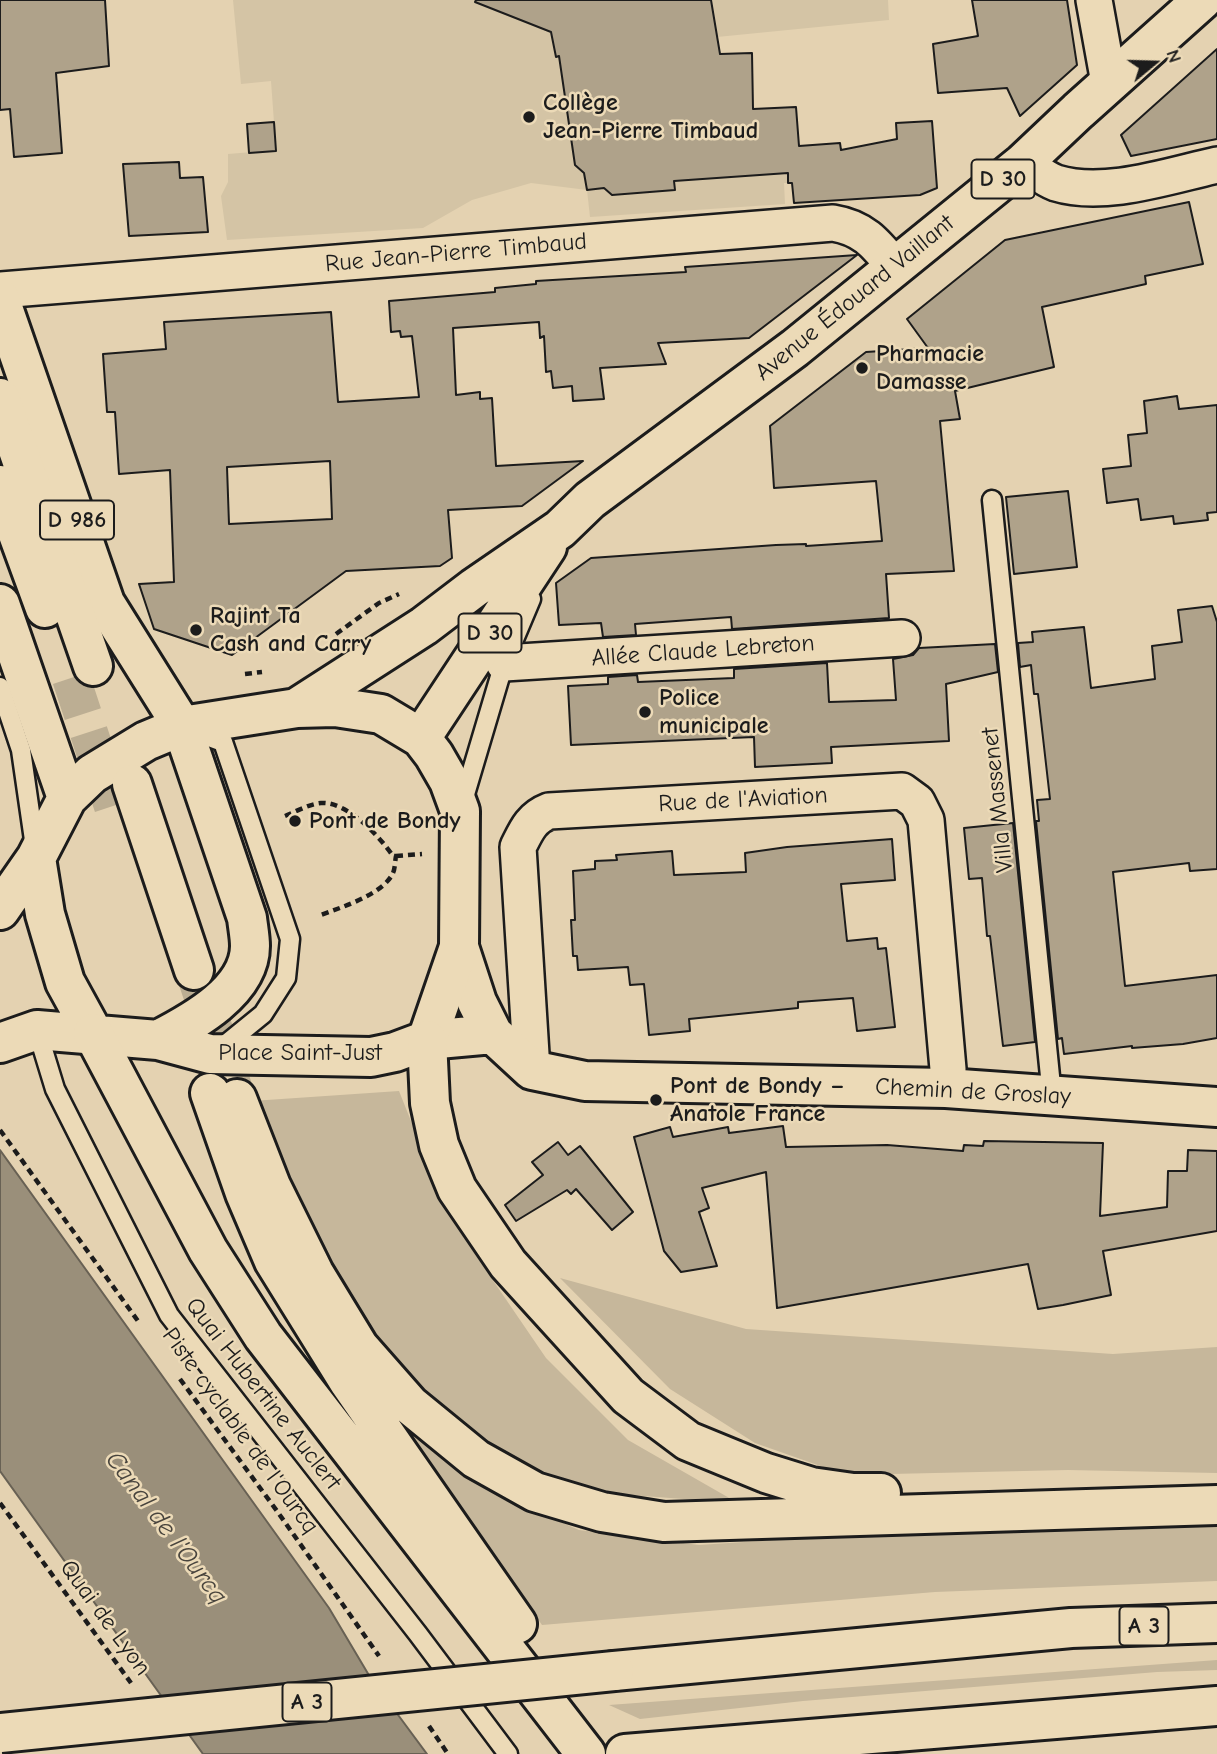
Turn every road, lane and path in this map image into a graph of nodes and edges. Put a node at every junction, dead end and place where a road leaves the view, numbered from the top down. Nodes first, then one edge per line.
1 (1094, 0) edge
2 (1202, 0) edge
3 (1109, 83) junction
4 (1023, 163) junction
5 (1217, 165) edge
6 (895, 267) junction
7 (0, 290) edge
8 (0, 299) edge
9 (0, 398) edge
10 (0, 485) edge
11 (992, 500) dead end
12 (559, 529) junction
13 (0, 604) edge
14 (902, 638) dead end
15 (504, 663) junction
16 (0, 687) edge
17 (297, 708) junction
18 (182, 726) junction
19 (421, 738) junction
20 (123, 795) tunnel mouth
21 (67, 798) junction
22 (460, 811) junction
23 (285, 816) dead end
24 (423, 854) dead end
25 (396, 856) junction
26 (36, 858) junction
27 (0, 909) edge
28 (318, 916) dead end
29 (459, 947) junction
30 (184, 975) tunnel mouth
31 (37, 1030) junction
32 (93, 1034) junction
33 (493, 1034) junction
34 (158, 1040) junction
35 (426, 1040) junction
36 (0, 1043) edge
37 (214, 1054) junction
38 (532, 1070) junction
39 (946, 1088) junction
40 (1052, 1096) junction
41 (1217, 1107) edge
42 (0, 1130) edge
43 (145, 1330) dead end
44 (177, 1374) dead end
45 (0, 1503) edge
46 (1217, 1505) edge
47 (998, 1512) junction
48 (1217, 1623) edge
49 (386, 1665) dead end
50 (134, 1687) dead end
51 (1217, 1706) edge
52 (425, 1721) dead end
53 (0, 1733) edge
54 (448, 1754) edge
55 (508, 1754) edge
56 (586, 1754) edge
57 (610, 1754) edge
58 (625, 1754) edge

1 - 3 street
2 - 3 main road, Avenue Édouard Vaillant / D 30
3 - 4 main road, Avenue Édouard Vaillant / D 30
4 - 5 street
4 - 6 main road, Avenue Édouard Vaillant / D 30
6 - 7 street, Rue Jean-Pierre Timbaud
6 - 12 main road, Avenue Édouard Vaillant / D 30
8 - 18 main road, D 986
9 - 10 main road
11 - 40 lane, Villa Massenet
12 - 15 lane
12 - 17 main road, Avenue Édouard Vaillant / D 30
12 - 19 main road, Avenue Édouard Vaillant / D 30
13 - 21 main road
14 - 15 street, Allée Claude Lebreton
15 - 22 lane
16 - 26 lane
17 - 18 main road
17 - 19 main road
18 - 21 main road
18 - 34 main road, D 986
18 - 37 lane
19 - 22 main road
20 - 30 main road
21 - 26 main road
22 - 29 main road
23 - 25 path
24 - 25 path
25 - 28 path
26 - 27 main road
26 - 32 main road
29 - 33 main road, Chemin de Groslay
29 - 35 main road
31 - 32 main road, Place Saint-Just
31 - 36 main road
31 - 55 lane, Quai Hubertine Auclert
32 - 34 main road, Place Saint-Just
32 - 56 main road
33 - 35 main road
33 - 38 main road, Chemin de Groslay
34 - 37 main road, Place Saint-Just
35 - 37 main road, Place Saint-Just
35 - 47 main road
38 - 39 main road, Chemin de Groslay
38 - 39 street, Rue de l'Aviation
39 - 40 main road, Chemin de Groslay
40 - 41 main road, Chemin de Groslay
42 - 43 path, Piste cyclable de l'Ourcq
44 - 49 path, Piste cyclable de l'Ourcq
45 - 50 path, Quai de Lyon
46 - 47 main road
47 - 57 main road
48 - 53 main road, A 3, bridge
51 - 58 main road
52 - 54 path

